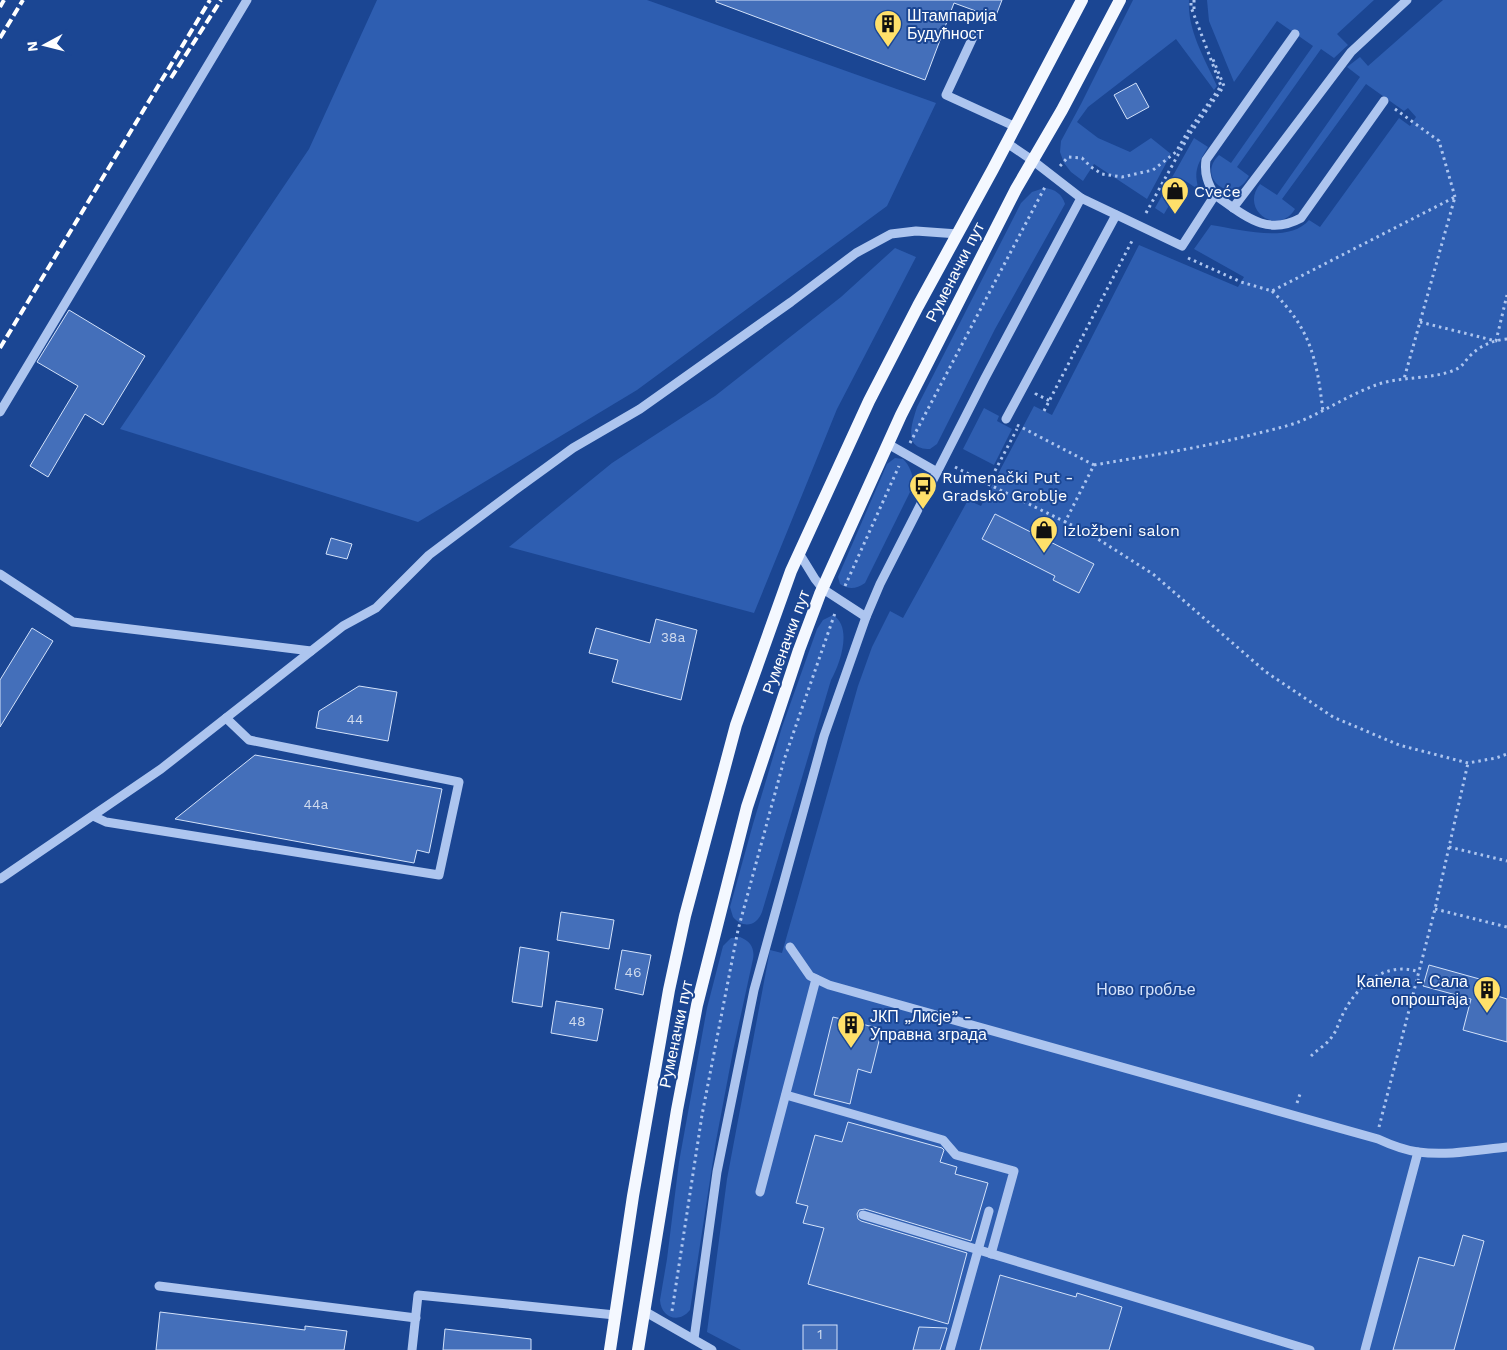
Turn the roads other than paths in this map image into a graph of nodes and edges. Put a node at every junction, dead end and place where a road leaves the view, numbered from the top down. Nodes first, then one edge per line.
1 (247, 0) edge
2 (1082, 0) edge
3 (1120, 0) edge
4 (1407, 0) edge
5 (1295, 34) dead end
6 (974, 35) dead end
7 (1384, 101) road end
8 (1016, 127) junction
9 (1007, 143) junction
10 (1032, 160) junction
11 (1215, 195) junction
12 (1081, 198) junction
13 (1233, 208) junction
14 (1116, 215) junction
15 (958, 234) junction
16 (0, 412) edge
17 (1006, 419) dead end
18 (888, 444) junction
19 (937, 472) junction
20 (799, 553) junction
21 (0, 574) edge
22 (823, 589) junction
23 (866, 617) junction
24 (311, 651) junction
25 (226, 718) junction
26 (93, 816) junction
27 (0, 879) edge
28 (790, 947) dead end
29 (816, 979) junction
30 (786, 1095) junction
31 (1507, 1147) edge
32 (1418, 1152) junction
33 (760, 1192) dead end
34 (988, 1211) dead end
35 (863, 1215) dead end
36 (978, 1250) junction
37 (991, 1254) junction
38 (159, 1286) dead end
39 (644, 1311) junction
40 (615, 1315) junction
41 (416, 1318) junction
42 (694, 1339) junction
43 (412, 1350) edge
44 (610, 1350) edge
45 (638, 1350) edge
46 (712, 1350) edge
47 (950, 1350) edge
48 (1310, 1350) edge
49 (1365, 1350) edge

1 - 16 street
2 - 8 main road, Руменачки пут
3 - 10 main road, Руменачки пут
4 - 13 street
5 - 11 street
6 - 8 street
7 - 13 street
8 - 9 main road, Руменачки пут
9 - 10 street
9 - 15 main road, Руменачки пут
10 - 12 street
10 - 18 main road, Руменачки пут
11 - 13 street
11 - 14 street
12 - 14 street
12 - 19 street
14 - 17 street
15 - 20 main road, Руменачки пут
15 - 24 street
18 - 19 street
18 - 22 main road, Руменачки пут
19 - 23 street
20 - 22 street
20 - 40 main road, Руменачки пут
21 - 24 street
22 - 23 street
22 - 39 main road, Руменачки пут
23 - 42 street
24 - 25 street
25 - 26 street
25 - 26 street
26 - 27 street
28 - 29 street
29 - 30 street
29 - 32 street
30 - 33 street
30 - 37 street
31 - 32 street
32 - 49 street
34 - 36 street
35 - 36 street
36 - 37 street
36 - 47 street
37 - 48 street
38 - 41 street
39 - 42 street
39 - 45 main road, Руменачки пут
40 - 41 street
40 - 44 main road, Руменачки пут
41 - 43 street
42 - 46 street

